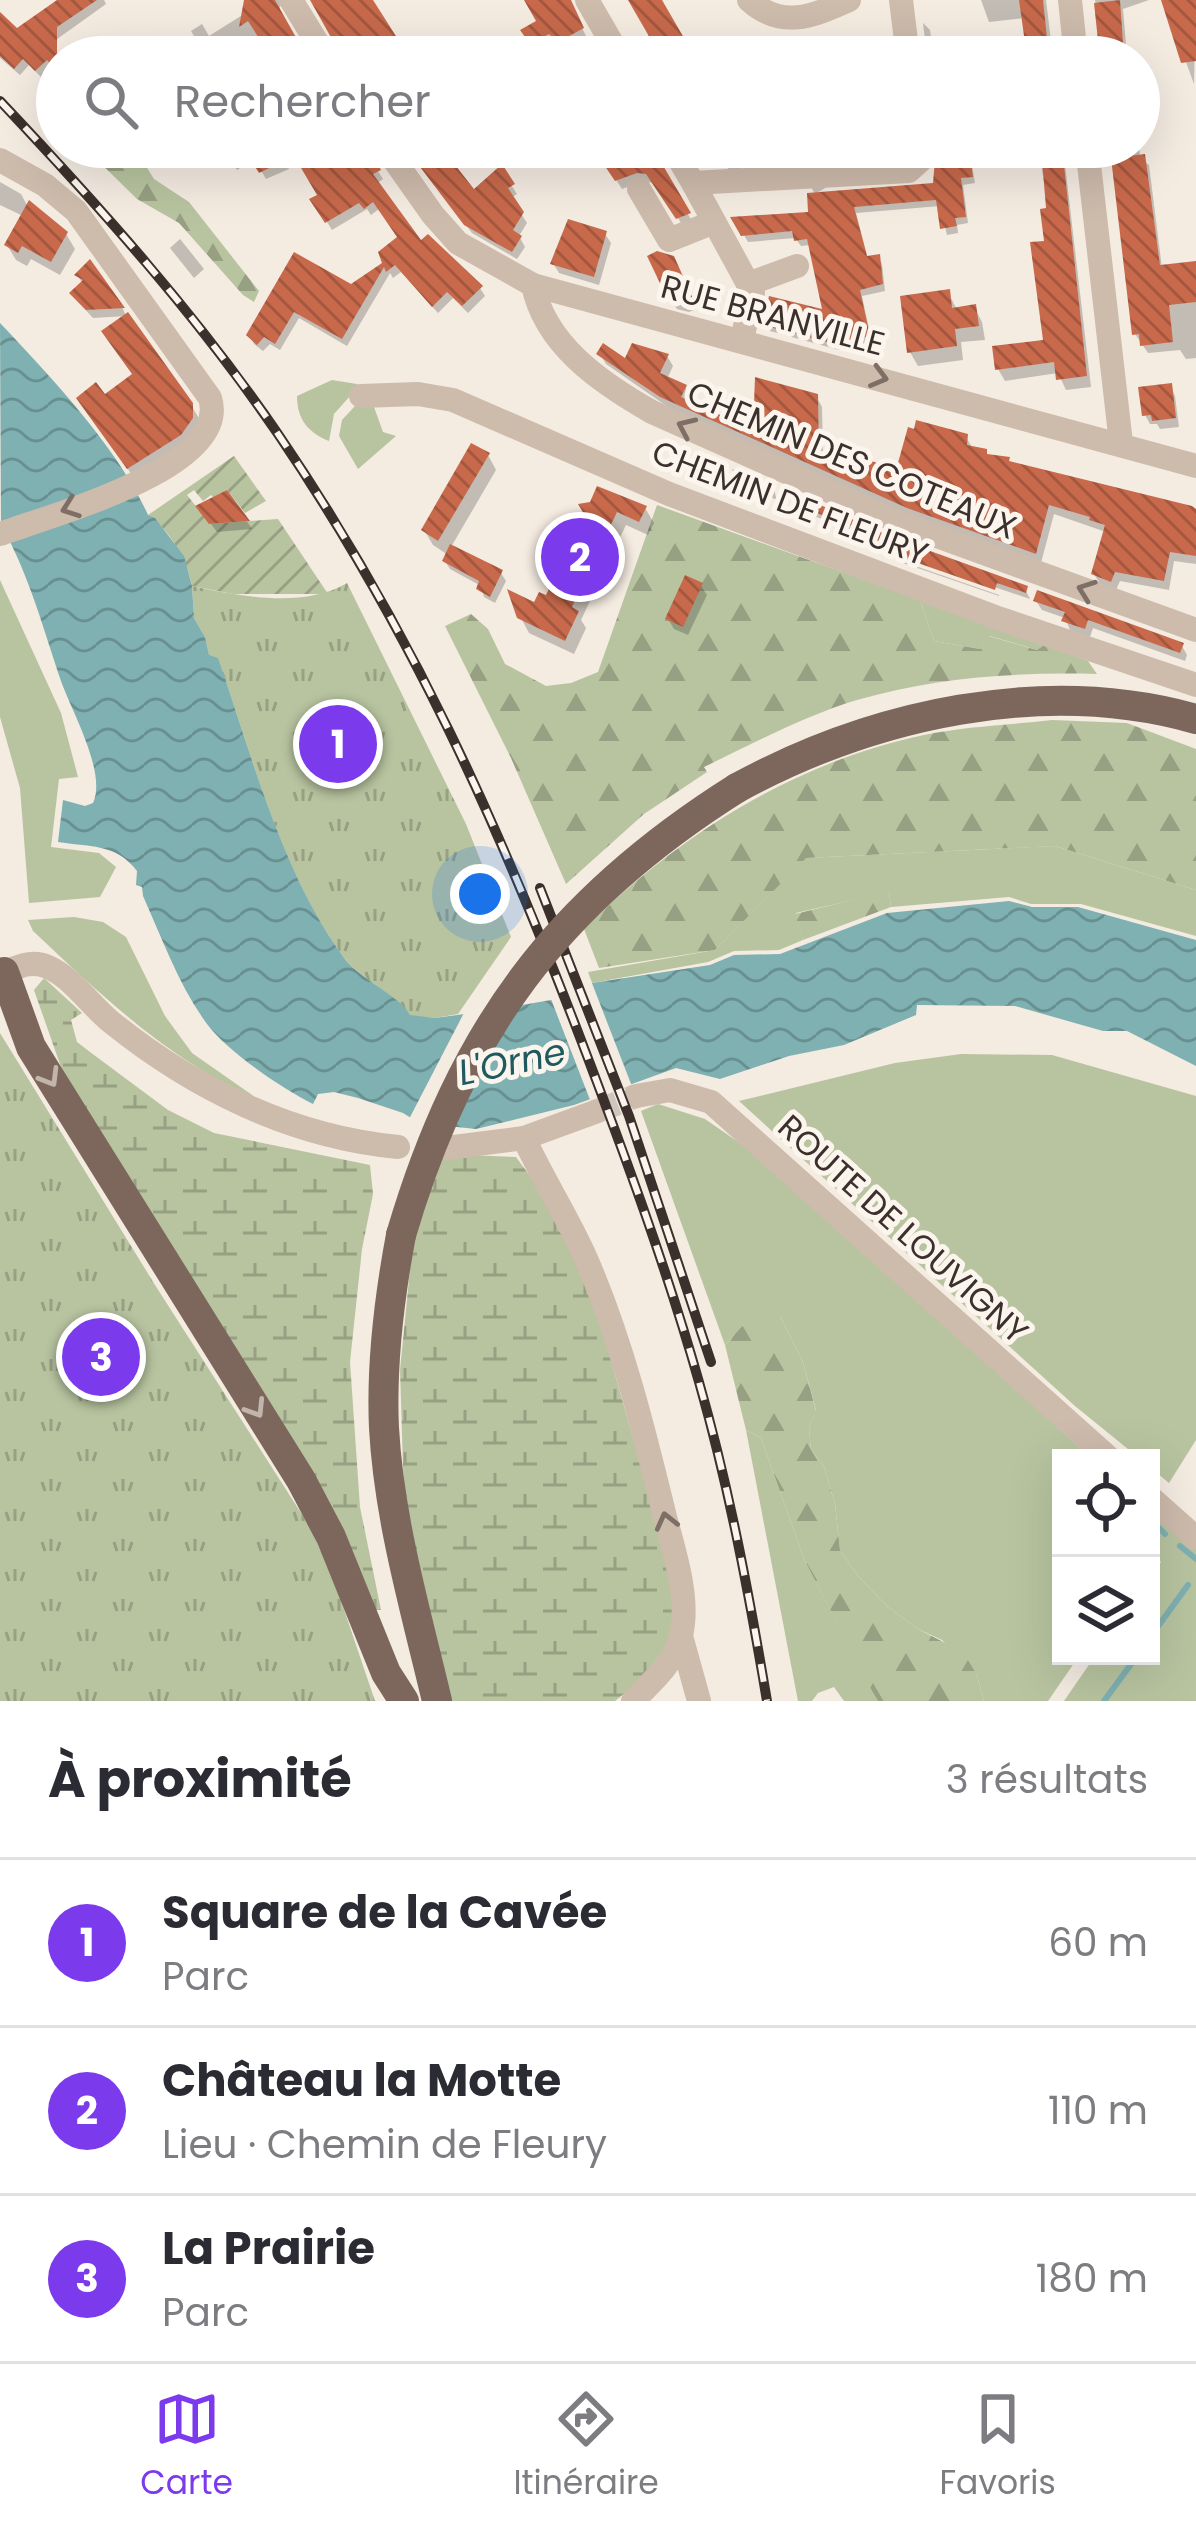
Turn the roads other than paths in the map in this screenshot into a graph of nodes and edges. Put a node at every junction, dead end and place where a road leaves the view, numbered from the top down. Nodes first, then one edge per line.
1 (291, 0) edge
2 (587, 0) edge
3 (749, 0) edge
4 (849, 0) edge
5 (901, 0) edge
6 (1070, 0) edge
7 (313, 36) edge
8 (608, 36) edge
9 (905, 36) edge
10 (1074, 36) edge
11 (0, 160) edge
12 (400, 168) edge
13 (685, 168) edge
14 (912, 168) edge
15 (1089, 168) edge
16 (693, 182) junction
17 (639, 189) dead end
18 (710, 231) junction
19 (797, 266) dead end
20 (748, 284) junction
21 (533, 285) junction
22 (742, 339) junction
23 (361, 396) dead end
24 (1121, 443) junction
25 (1196, 466) edge
26 (2, 533) edge
27 (1196, 631) edge
28 (1196, 685) edge
29 (1196, 719) edge
30 (4, 972) joint
31 (636, 1096) tunnel mouth
32 (595, 1112) tunnel mouth
33 (524, 1138) junction
34 (398, 1147) dead end
35 (446, 1148) dead end
36 (1099, 1449) edge
37 (1160, 1506) edge
38 (1196, 1538) edge
39 (681, 1636) junction
40 (404, 1701) edge
41 (437, 1701) edge
42 (633, 1701) edge
43 (699, 1701) edge

1 - 7 street
2 - 8 street
3 - 4 street
5 - 9 street
6 - 10 street
11 -> 26 street
12 - 21 street, RUE BRANVILLE
13 - 16 street
14 - 16 street
15 - 24 street
16 - 18 street
17 - 18 street
18 - 20 street
19 - 20 street
20 - 22 street
21 - 22 street, RUE BRANVILLE
27 -> 21 street, CHEMIN DES COTEAUX
22 -> 24 street, RUE BRANVILLE
23 - 28 street, CHEMIN DE FLEURY
24 - 25 street, RUE BRANVILLE
29 - 41 main road, bridge
30 - 34 street
30 -> 40 main road
31 - 36 street, ROUTE DE LOUVIGNY
32 - 33 street
33 - 35 street
39 -> 33 street
37 - 38 street
39 - 42 street
39 - 43 street

